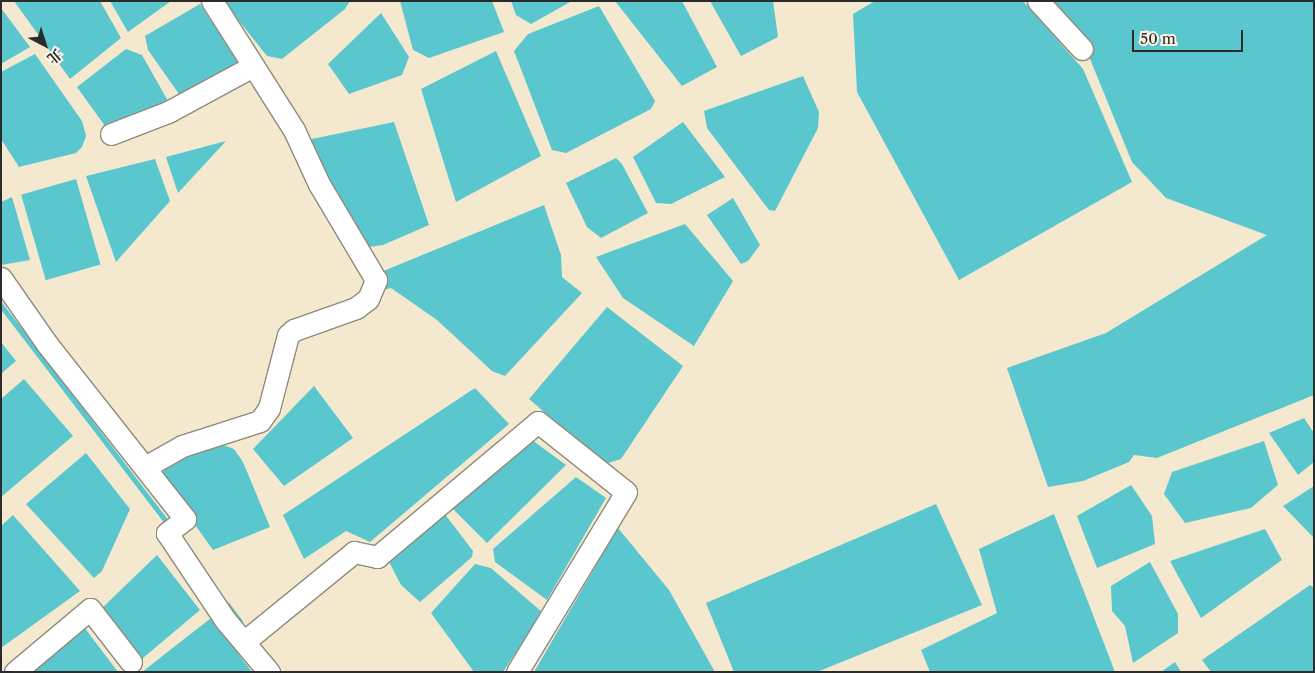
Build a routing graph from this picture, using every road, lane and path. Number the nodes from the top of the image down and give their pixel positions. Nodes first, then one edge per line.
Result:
1 (212, 1) edge
2 (1038, 1) edge
3 (1082, 49) dead end
4 (253, 66) junction
5 (111, 134) dead end
6 (1, 278) edge
7 (144, 467) junction
8 (246, 641) junction
9 (131, 662) dead end
10 (15, 672) edge
11 (269, 672) edge
12 (517, 672) edge

1 - 4 lane
2 - 3 lane
4 - 5 lane
4 - 7 lane
6 - 7 lane
7 - 8 lane
8 - 11 lane
8 - 12 lane
9 - 10 lane

